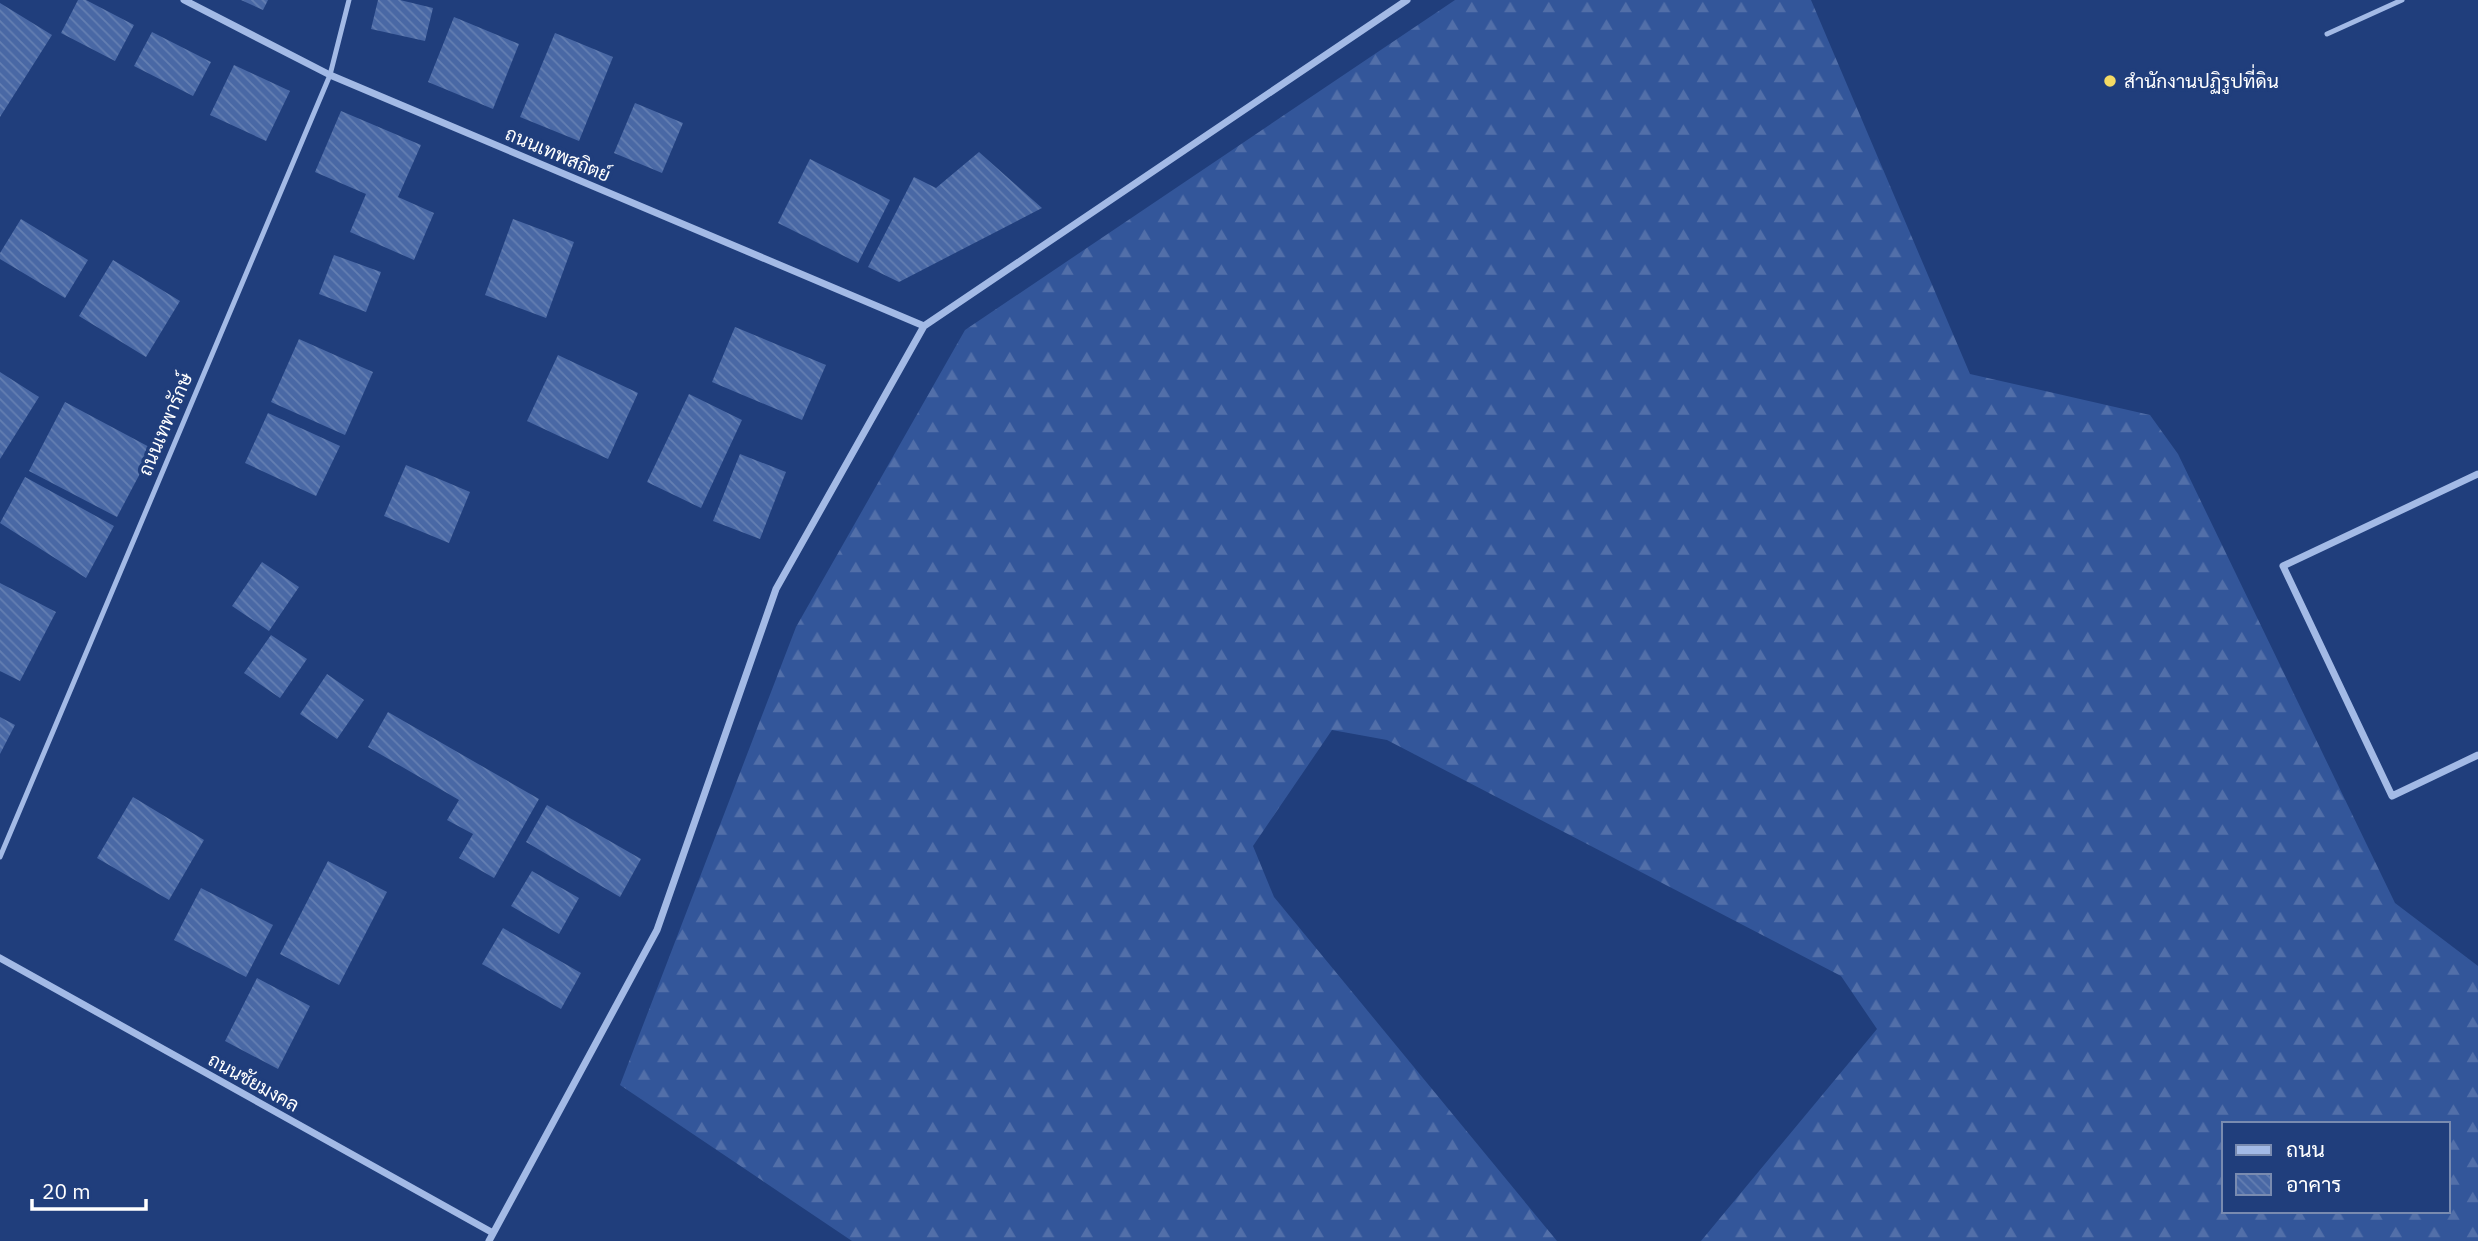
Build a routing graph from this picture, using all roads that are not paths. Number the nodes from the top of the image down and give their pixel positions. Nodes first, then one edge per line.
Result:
1 (184, 0) edge
2 (349, 0) edge
3 (1407, 0) edge
4 (2402, 0) edge
5 (2326, 34) dead end
6 (330, 75) junction
7 (924, 326) junction
8 (2478, 474) edge
9 (2478, 755) edge
10 (0, 857) edge
11 (0, 958) edge
12 (491, 1237) edge

1 - 6 street, ถนนเทพสถิตย์
2 - 6 lane, ถนนเทพารักษ์
3 - 7 street
4 - 5 lane
6 - 7 street, ถนนเทพสถิตย์
6 - 10 lane, ถนนเทพารักษ์
7 - 12 street
8 - 9 street
11 - 12 street, ถนนชัยมงคล

